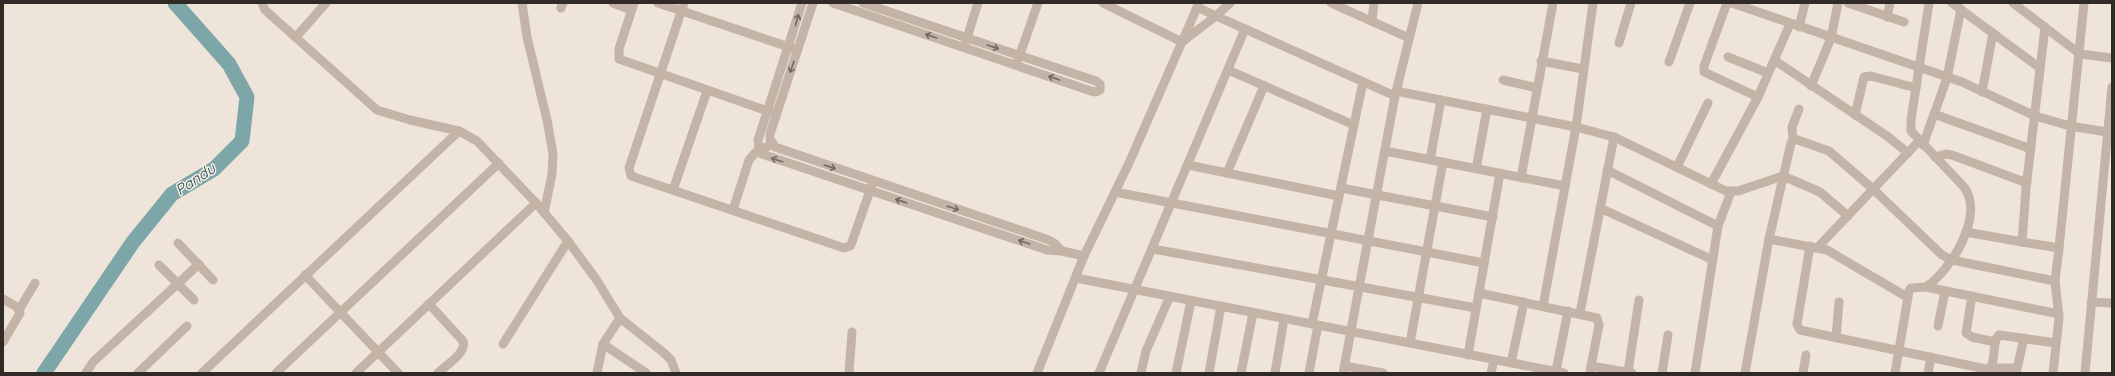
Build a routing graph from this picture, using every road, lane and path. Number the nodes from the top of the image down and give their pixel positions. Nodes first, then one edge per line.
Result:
1 (262, 3) edge
2 (326, 3) edge
3 (522, 3) edge
4 (613, 3) edge
5 (658, 3) edge
6 (802, 3) edge
7 (813, 3) edge
8 (833, 3) edge
9 (863, 3) edge
10 (978, 3) edge
11 (1038, 3) edge
12 (1103, 3) edge
13 (1230, 3) edge
14 (1331, 3) edge
15 (1374, 3) edge
16 (1418, 3) edge
17 (1553, 3) edge
18 (1592, 3) edge
19 (1631, 3) edge
20 (1690, 3) edge
21 (1727, 3) edge
22 (1732, 3) edge
23 (1805, 3) edge
24 (1838, 3) edge
25 (1848, 3) edge
26 (1890, 3) edge
27 (1929, 3) edge
28 (1952, 3) edge
29 (2014, 3) edge
30 (2084, 3) edge
31 (1198, 5) edge
32 (633, 6) edge
33 (683, 7) edge
34 (1961, 9) junction
35 (860, 12) junction
36 (1216, 16) junction
37 (1887, 16) junction
38 (1372, 21) junction
39 (1904, 22) dead end
40 (1795, 25) junction
41 (2045, 27) junction
42 (1245, 29) junction
43 (1993, 33) junction
44 (296, 37) junction
45 (966, 38) junction
46 (1409, 38) junction
47 (1831, 38) junction
48 (1182, 42) junction
49 (1619, 43) dead end
50 (963, 48) junction
51 (794, 49) junction
52 (2083, 54) junction
53 (1020, 56) junction
54 (1728, 57) dead end
55 (2112, 58) edge
56 (1774, 60) junction
57 (1542, 61) junction
58 (1669, 62) dead end
59 (1017, 66) junction
60 (1920, 68) junction
61 (2040, 68) junction
62 (1583, 69) junction
63 (1228, 70) junction
64 (1768, 73) junction
65 (660, 74) junction
66 (1947, 78) junction
67 (1503, 80) dead end
68 (1362, 82) junction
69 (1264, 86) junction
70 (1811, 86) junction
71 (2112, 87) edge
72 (1537, 88) junction
73 (1916, 88) junction
74 (707, 90) junction
75 (1982, 92) junction
76 (1396, 94) junction
77 (1758, 97) junction
78 (1442, 100) junction
79 (1708, 103) dead end
80 (1487, 109) junction
81 (1798, 109) dead end
82 (772, 113) junction
83 (1934, 114) junction
84 (1855, 115) junction
85 (2035, 116) junction
86 (1531, 118) junction
87 (1354, 125) junction
88 (1576, 127) junction
89 (2073, 127) junction
90 (460, 131) junction
91 (2107, 132) junction
92 (1614, 137) junction
93 (1793, 140) junction
94 (1921, 143) junction
95 (772, 144) junction
96 (2031, 149) junction
97 (759, 150) junction
98 (1385, 151) junction
99 (1908, 153) junction
100 (1935, 157) junction
101 (1430, 160) junction
102 (1443, 162) junction
103 (499, 163) junction
104 (1188, 165) junction
105 (1677, 167) junction
106 (1476, 169) junction
107 (1607, 170) junction
108 (1227, 173) junction
109 (1500, 173) junction
110 (1783, 176) junction
111 (1521, 178) junction
112 (2027, 183) junction
113 (1711, 184) junction
114 (872, 186) junction
115 (1565, 186) junction
116 (1873, 189) junction
117 (673, 190) junction
118 (1115, 192) junction
119 (1340, 192) junction
120 (1731, 192) junction
121 (1376, 195) junction
122 (536, 203) junction
123 (1172, 203) junction
124 (1435, 206) junction
125 (1600, 208) junction
126 (733, 210) junction
127 (544, 213) junction
128 (1848, 216) junction
129 (1493, 217) junction
130 (1718, 226) junction
131 (1966, 232) junction
132 (1331, 234) junction
133 (1769, 239) junction
134 (568, 241) junction
135 (1368, 241) junction
136 (2022, 242) junction
137 (178, 244) dead end
138 (1814, 246) junction
139 (2059, 248) junction
140 (1153, 249) junction
141 (1426, 252) junction
142 (1084, 256) junction
143 (1713, 260) junction
144 (1952, 260) junction
145 (1484, 263) junction
146 (199, 264) junction
147 (159, 265) dead end
148 (305, 275) junction
149 (1076, 278) junction
150 (213, 280) dead end
151 (1322, 280) junction
152 (2055, 281) junction
153 (36, 282) dead end
154 (178, 284) junction
155 (1360, 287) junction
156 (1926, 287) junction
157 (1136, 290) junction
158 (1945, 291) junction
159 (1479, 293) junction
160 (1170, 296) junction
161 (1972, 296) junction
162 (1418, 298) junction
163 (1907, 298) junction
164 (3, 299) edge
165 (194, 300) dead end
166 (1191, 300) junction
167 (1639, 300) dead end
168 (1524, 302) junction
169 (1839, 302) dead end
170 (2091, 302) junction
171 (2112, 303) edge
172 (430, 304) junction
173 (1221, 306) junction
174 (1543, 306) junction
175 (1476, 308) junction
176 (20, 310) junction
177 (1568, 311) junction
178 (340, 312) junction
179 (1253, 312) junction
180 (1580, 313) junction
181 (2059, 314) junction
182 (620, 318) junction
183 (1284, 319) junction
184 (1315, 325) junction
185 (187, 326) dead end
186 (1938, 326) dead end
187 (852, 332) dead end
188 (1351, 332) junction
189 (1668, 335) dead end
190 (1836, 338) junction
191 (2024, 338) junction
192 (3, 342) edge
193 (1996, 342) junction
194 (1410, 343) junction
195 (2056, 343) junction
196 (503, 344) dead end
197 (604, 344) junction
198 (1899, 350) junction
199 (378, 352) junction
200 (1468, 354) junction
201 (1806, 355) dead end
202 (1931, 357) junction
203 (1494, 360) junction
204 (1511, 363) junction
205 (1990, 368) junction
206 (1344, 370) edge
207 (1591, 370) edge
208 (2017, 371) edge
209 (1560, 372) edge
210 (86, 373) edge
211 (138, 373) edge
212 (202, 373) edge
213 (276, 373) edge
214 (356, 373) edge
215 (398, 373) edge
216 (438, 373) edge
217 (597, 373) edge
218 (646, 373) edge
219 (676, 373) edge
220 (849, 373) edge
221 (1037, 373) edge
222 (1099, 373) edge
223 (1141, 373) edge
224 (1176, 373) edge
225 (1209, 373) edge
226 (1241, 373) edge
227 (1275, 373) edge
228 (1309, 373) edge
229 (1383, 373) edge
230 (1491, 373) edge
231 (1630, 373) edge
232 (1662, 373) edge
233 (1695, 373) edge
234 (1745, 373) edge
235 (1803, 373) edge
236 (1895, 373) edge
237 (1928, 373) edge
238 (2053, 373) edge
239 (2085, 373) edge

1 - 44 street
2 - 44 street
3 - 127 street
4 - 32 street
5 - 33 street
51 -> 6 street
7 - 51 street
8 - 35 street
9 - 35 street
9 - 45 street
10 - 45 street
11 - 53 street
12 - 48 street
13 - 36 street
14 - 38 street
15 - 38 street
16 - 46 street
17 - 57 street
18 - 62 street
19 - 49 street
20 - 58 street
21 - 77 street
22 - 40 street
23 - 40 street
24 - 47 street
25 - 37 street
26 - 37 street
27 - 60 street
28 - 34 street
29 - 41 street
30 - 52 street
31 - 36 street
31 - 48 street
32 - 65 street
33 - 51 street
33 - 65 street
34 - 43 street
34 - 66 street
50 -> 35 street
36 - 42 street
36 - 48 street
37 - 39 street
38 - 46 street
40 - 47 street
40 - 56 street
41 - 52 street
41 - 61 street
42 - 63 street
42 - 68 street
43 - 61 street
43 - 75 street
44 - 90 street
45 - 50 street
45 -> 53 street
46 - 76 street
47 - 60 street
47 - 70 street
48 - 118 street
50 - 59 street
51 - 82 street
52 - 55 street
52 - 89 street
53 - 59 street
53 -> 59 street
54 - 64 street
56 - 64 street
56 - 70 street
57 - 62 street
57 - 72 street
60 - 66 street
60 - 73 street
61 - 85 street
62 - 88 street
63 - 69 street
63 - 104 street
64 - 77 street
65 - 74 street
65 - 117 street
66 - 75 street
66 - 83 street
67 - 72 street
68 - 76 street
68 - 87 street
69 - 87 street
69 - 108 street
70 - 84 street
71 - 91 street
72 - 86 street
73 - 84 street
73 - 94 street
74 - 82 street
74 - 117 street
75 - 85 street
76 - 78 street
76 - 98 street
77 - 113 street
78 - 80 street
78 - 101 street
79 - 105 street
80 - 86 street
80 - 106 street
81 - 93 street
82 - 95 street
82 - 97 street
83 - 94 street
83 - 96 street
84 - 99 street
85 - 89 street
85 - 96 street
86 - 88 street
86 - 111 street
87 - 119 street
88 - 92 street
88 - 115 street
89 - 91 street
89 - 139 street
90 - 103 street
90 - 148 street
91 - 170 street
92 - 105 street
92 - 107 street
93 - 110 street
93 - 116 street
94 - 99 street
94 - 100 street
95 - 97 street
95 -> 114 street
96 - 112 street
114 -> 97 street
97 - 126 street
98 - 101 street
98 - 121 street
99 - 116 street
100 - 112 street
100 - 131 street
101 - 102 street
102 - 106 street
102 - 124 street
103 - 122 street
103 - 178 street
104 - 108 street
104 - 123 street
105 - 113 street
106 - 109 street
107 - 125 street
107 - 130 street
108 - 119 street
109 - 111 street
109 - 129 street
110 - 120 street
110 - 128 street
110 - 133 street
111 - 115 street
112 - 136 street
113 - 120 street
114 - 126 street
114 - 142 street
115 - 174 street
116 - 128 street
116 - 144 street
117 - 126 street
118 - 123 street
118 - 142 street
119 - 121 street
119 - 132 street
120 - 130 street
121 - 124 street
121 - 135 street
122 - 127 street
122 - 172 street
123 - 132 street
123 - 140 street
124 - 129 street
124 - 141 street
125 - 143 street
125 - 180 street
127 - 134 street
128 - 138 street
129 - 145 street
130 - 143 street
131 - 136 street
131 - 144 street
132 - 135 street
132 - 151 street
133 - 138 street
133 - 234 street
134 - 182 street
134 - 196 street
135 - 141 street
135 - 155 street
136 - 139 street
137 - 146 street
138 - 163 street
138 - 190 street
139 - 152 street
140 - 151 street
140 - 157 street
141 - 145 street
141 - 162 street
142 - 149 street
143 - 233 street
144 - 152 street
144 - 156 street
145 - 159 street
146 - 150 street
146 - 154 street
147 - 154 street
148 - 178 street
148 - 212 street
149 - 157 street
149 - 221 street
151 - 155 street
151 - 184 street
152 - 181 street
153 - 176 street
154 - 165 street
154 - 210 street
155 - 162 street
155 - 188 street
156 - 158 street
156 - 163 street
157 - 160 street
157 - 222 street
158 - 161 street
158 - 186 street
159 - 168 street
159 - 175 street
160 - 166 street
160 - 223 street
161 - 181 street
161 - 193 street
162 - 175 street
162 - 194 street
163 - 198 street
164 - 176 street
166 - 173 street
166 - 224 street
167 - 231 street
168 - 174 street
168 - 204 street
169 - 190 street
170 - 171 street
170 - 239 street
172 - 199 street
172 - 216 street
173 - 179 street
173 - 225 street
174 - 177 street
175 - 200 street
176 - 192 street
177 - 180 street
177 - 209 street
178 - 199 street
178 - 213 street
179 - 183 street
179 - 226 street
180 - 207 street
181 - 195 street
182 - 197 street
182 - 219 street
183 - 184 street
183 - 227 street
184 - 188 street
184 - 228 street
185 - 211 street
187 - 220 street
188 - 194 street
188 - 206 street
189 - 232 street
190 - 198 street
191 - 193 street
191 - 195 street
191 - 208 street
193 - 205 street
194 - 200 street
195 - 238 street
197 - 217 street
197 - 218 street
198 - 202 street
198 - 236 street
199 - 214 street
199 - 215 street
200 - 203 street
201 - 235 street
202 - 205 street
202 - 237 street
203 - 204 street
203 - 230 street
204 - 209 street
205 - 208 street
206 - 229 street
207 - 231 street

